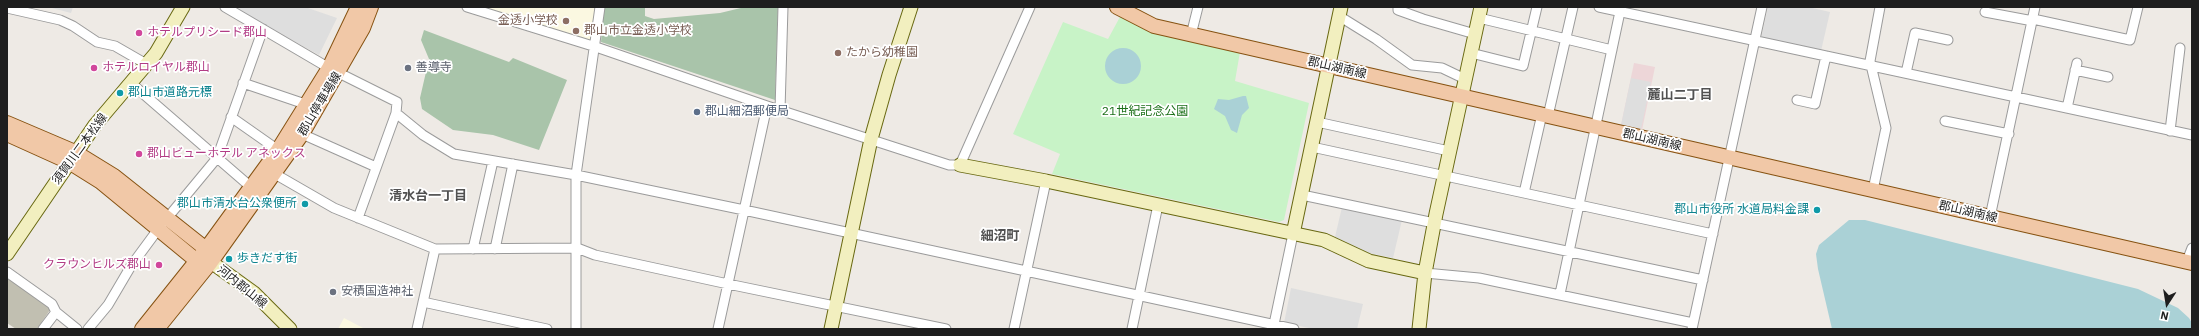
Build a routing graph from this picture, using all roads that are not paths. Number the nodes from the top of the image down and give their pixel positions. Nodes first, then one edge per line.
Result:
1 (183, 7) edge
2 (225, 7) edge
3 (358, 7) edge
4 (371, 7) edge
5 (467, 7) edge
6 (600, 7) edge
7 (783, 7) edge
8 (909, 7) edge
9 (1030, 7) edge
10 (1198, 7) edge
11 (1398, 7) edge
12 (1537, 7) edge
13 (1573, 7) edge
14 (1599, 7) edge
15 (1762, 7) edge
16 (1880, 7) edge
17 (2035, 7) edge
18 (2138, 7) edge
19 (7, 8) edge
20 (1122, 8) edge
21 (1620, 9) edge
22 (1340, 11) edge
23 (1480, 12) edge
24 (1985, 12) dead end
25 (2033, 20) junction
26 (263, 29) junction
27 (1531, 30) junction
28 (1475, 34) junction
29 (1191, 35) junction
30 (1566, 38) junction
31 (1755, 40) junction
32 (1948, 40) dead end
33 (596, 47) junction
34 (2180, 48) dead end
35 (1612, 50) junction
36 (1471, 53) junction
37 (1826, 56) junction
38 (148, 65) junction
39 (1329, 66) junction
40 (1871, 66) junction
41 (334, 70) junction
42 (1906, 73) junction
43 (2108, 77) dead end
44 (1465, 80) junction
45 (242, 83) junction
46 (132, 84) junction
47 (1461, 96) junction
48 (2017, 96) junction
49 (1797, 100) dead end
50 (305, 104) junction
51 (767, 106) junction
52 (2067, 108) junction
53 (780, 110) junction
54 (396, 113) junction
55 (1545, 115) junction
56 (231, 117) junction
57 (1945, 121) dead end
58 (1317, 122) junction
59 (7, 123) edge
60 (1596, 127) junction
61 (2170, 131) junction
62 (7, 134) edge
63 (302, 134) junction
64 (2009, 134) junction
65 (2192, 135) edge
66 (871, 140) junction
67 (1312, 147) junction
68 (278, 150) junction
69 (1450, 151) junction
70 (72, 157) junction
71 (1729, 157) junction
72 (217, 158) junction
73 (493, 161) junction
74 (513, 164) junction
75 (960, 165) junction
76 (376, 167) junction
77 (275, 174) junction
78 (576, 175) junction
79 (1444, 176) junction
80 (1046, 181) junction
81 (252, 188) junction
82 (1872, 190) junction
83 (1524, 193) junction
84 (1302, 195) junction
85 (1158, 205) junction
86 (1579, 205) junction
87 (744, 210) junction
88 (1990, 217) junction
89 (358, 218) junction
90 (1434, 222) junction
91 (163, 223) junction
92 (851, 233) junction
93 (1293, 234) junction
94 (1713, 234) junction
95 (577, 248) junction
96 (435, 249) junction
97 (473, 249) junction
98 (495, 249) junction
99 (1569, 251) junction
100 (7, 254) edge
101 (205, 257) junction
102 (2190, 257) edge
103 (7, 272) edge
104 (1026, 272) junction
105 (1425, 273) junction
106 (1703, 280) junction
107 (728, 284) junction
108 (1560, 294) junction
109 (1139, 296) junction
110 (423, 302) junction
111 (836, 306) junction
112 (56, 312) junction
113 (1693, 326) edge
114 (1274, 327) edge
115 (43, 329) edge
116 (77, 329) edge
117 (88, 329) edge
118 (142, 329) edge
119 (157, 329) edge
120 (290, 329) edge
121 (417, 329) edge
122 (547, 329) edge
123 (576, 329) edge
124 (718, 329) edge
125 (831, 329) edge
126 (946, 329) edge
127 (1014, 329) edge
128 (1132, 329) edge
129 (1294, 329) edge
130 (1419, 329) edge

1 - 38 street, 須賀川二本松線
2 - 26 street
3 - 41 main road, 郡山停車場線
4 - 41 main road, 郡山停車場線
5 - 33 street
6 - 33 street
7 - 53 street
8 - 66 street
9 - 75 street
10 - 29 street
11 - 28 street
12 - 27 street
13 - 30 street
14 - 21 street
15 - 31 street
16 - 40 street
17 - 25 street
18 - 25 street
19 - 38 street
20 - 29 main road, 郡山湖南線
21 - 31 street
21 - 35 street
22 - 39 street
22 - 44 street
23 - 27 street
23 - 28 street
24 - 25 street
25 - 48 street
26 - 41 street
26 - 45 street
27 - 30 street
27 - 36 street
28 - 36 street
29 - 39 main road, 郡山湖南線
30 - 35 street
30 - 55 street
31 - 37 street
31 - 71 street
32 - 42 street
33 - 51 street
33 - 78 street
34 - 61 street
35 - 60 street
36 - 44 street
37 - 40 street
37 - 49 street
38 - 46 street, 須賀川二本松線
39 - 47 main road, 郡山湖南線
39 - 58 street
40 - 42 street
40 - 82 street
41 - 50 main road, 郡山停車場線
41 - 54 street
41 - 63 main road, 郡山停車場線
42 - 48 street
43 - 52 street
44 - 47 street
45 - 50 street
45 - 56 street
46 - 70 street, 須賀川二本松線
46 - 72 street
47 - 55 main road, 郡山湖南線
47 - 69 street
48 - 52 street
48 - 64 street
50 - 68 main road, 郡山停車場線
51 - 53 street
51 - 87 street
52 - 61 street
53 - 66 street
54 - 73 street
54 - 76 street
55 - 60 main road, 郡山湖南線
55 - 83 street
56 - 68 street
56 - 72 street
57 - 64 street
58 - 67 street
58 - 69 street
59 - 70 main road
60 - 71 main road, 郡山湖南線
60 - 86 street
61 - 65 street
62 - 70 main road
63 - 76 street
63 - 77 main road, 郡山停車場線
64 - 88 street
66 - 75 street
66 - 92 street
67 - 79 street
67 - 84 street
68 - 81 main road, 郡山停車場線
69 - 79 street
70 - 91 main road
70 - 100 street, 須賀川二本松線
71 - 82 main road, 郡山湖南線
71 - 94 street
72 - 81 street
72 - 91 street
73 - 74 street
73 - 97 street
74 - 78 street
74 - 98 street
75 - 80 street
76 - 89 street
77 - 89 street
77 - 101 main road, 郡山停車場線
78 - 87 street
78 - 95 street
79 - 83 street
79 - 90 street
80 - 85 street
80 - 104 street
81 - 101 main road, 郡山停車場線
82 - 88 main road, 郡山湖南線
83 - 86 street
84 - 90 street
84 - 93 street
85 - 93 street
85 - 109 street
86 - 94 street
86 - 99 street
87 - 92 street
87 - 107 street
88 - 102 main road, 郡山湖南線
89 - 96 street
90 - 99 street
90 - 105 street
91 - 101 main road
91 - 117 street
92 - 104 street
92 - 111 street
93 - 105 street
93 - 114 street
94 - 106 street
95 - 98 street
95 - 107 street
95 - 123 street
96 - 97 street
96 - 110 street
97 - 98 street
99 - 106 street
99 - 108 street
101 - 118 main road
101 - 119 main road
101 - 120 street, 河内郡山線
103 - 112 street
104 - 109 street
104 - 127 street
105 - 108 street
105 - 130 street
106 - 113 street
107 - 111 street
107 - 124 street
108 - 113 street
109 - 114 street
109 - 128 street
110 - 121 street
110 - 122 street
111 - 125 street
111 - 126 street
112 - 115 street
112 - 116 street
114 - 129 street

